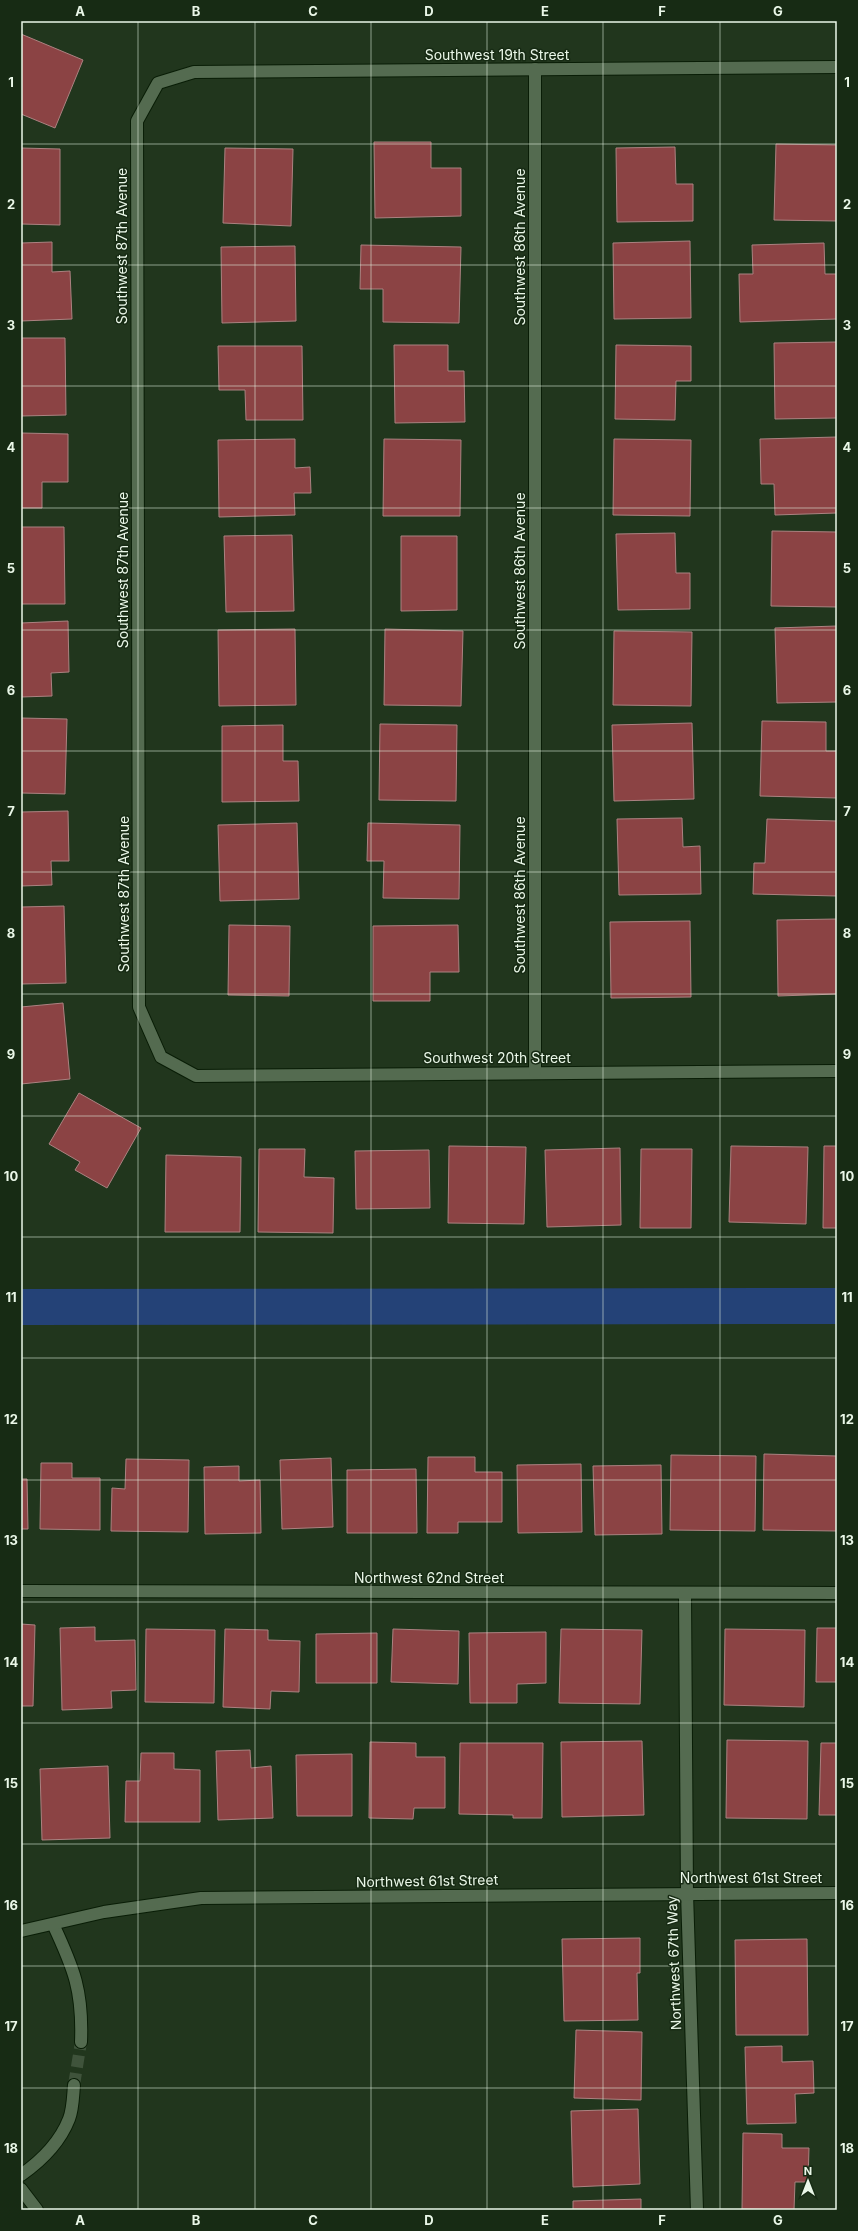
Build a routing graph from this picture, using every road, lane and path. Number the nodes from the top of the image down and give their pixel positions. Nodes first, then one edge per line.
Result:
1 (837, 67) edge
2 (536, 70) junction
3 (158, 83) joint
4 (161, 1057) joint
5 (837, 1071) edge
6 (536, 1072) junction
7 (21, 1591) edge
8 (837, 1593) edge
9 (685, 1594) junction
10 (687, 1893) junction
11 (837, 1893) edge
12 (53, 1924) junction
13 (21, 1931) edge
14 (81, 2042) tunnel mouth
15 (74, 2085) tunnel mouth
16 (21, 2175) edge
17 (21, 2189) edge
18 (37, 2210) edge
19 (697, 2210) edge

1 - 2 street, Southwest 19th Street
2 - 3 street, Southwest 19th Street
2 - 6 street, Southwest 86th Avenue
3 - 4 street, Southwest 87th Avenue
4 - 6 street, Southwest 20th Street
5 - 6 street, Southwest 20th Street
7 - 9 street, Northwest 62nd Street
8 - 9 street, Northwest 62nd Street
9 - 10 street, Northwest 67th Way
10 - 11 street, Northwest 61st Street
10 - 12 street, Northwest 61st Street
10 - 19 street, Northwest 67th Way
12 - 13 street, Northwest 61st Street
12 - 14 street
15 - 16 street
17 - 18 street

